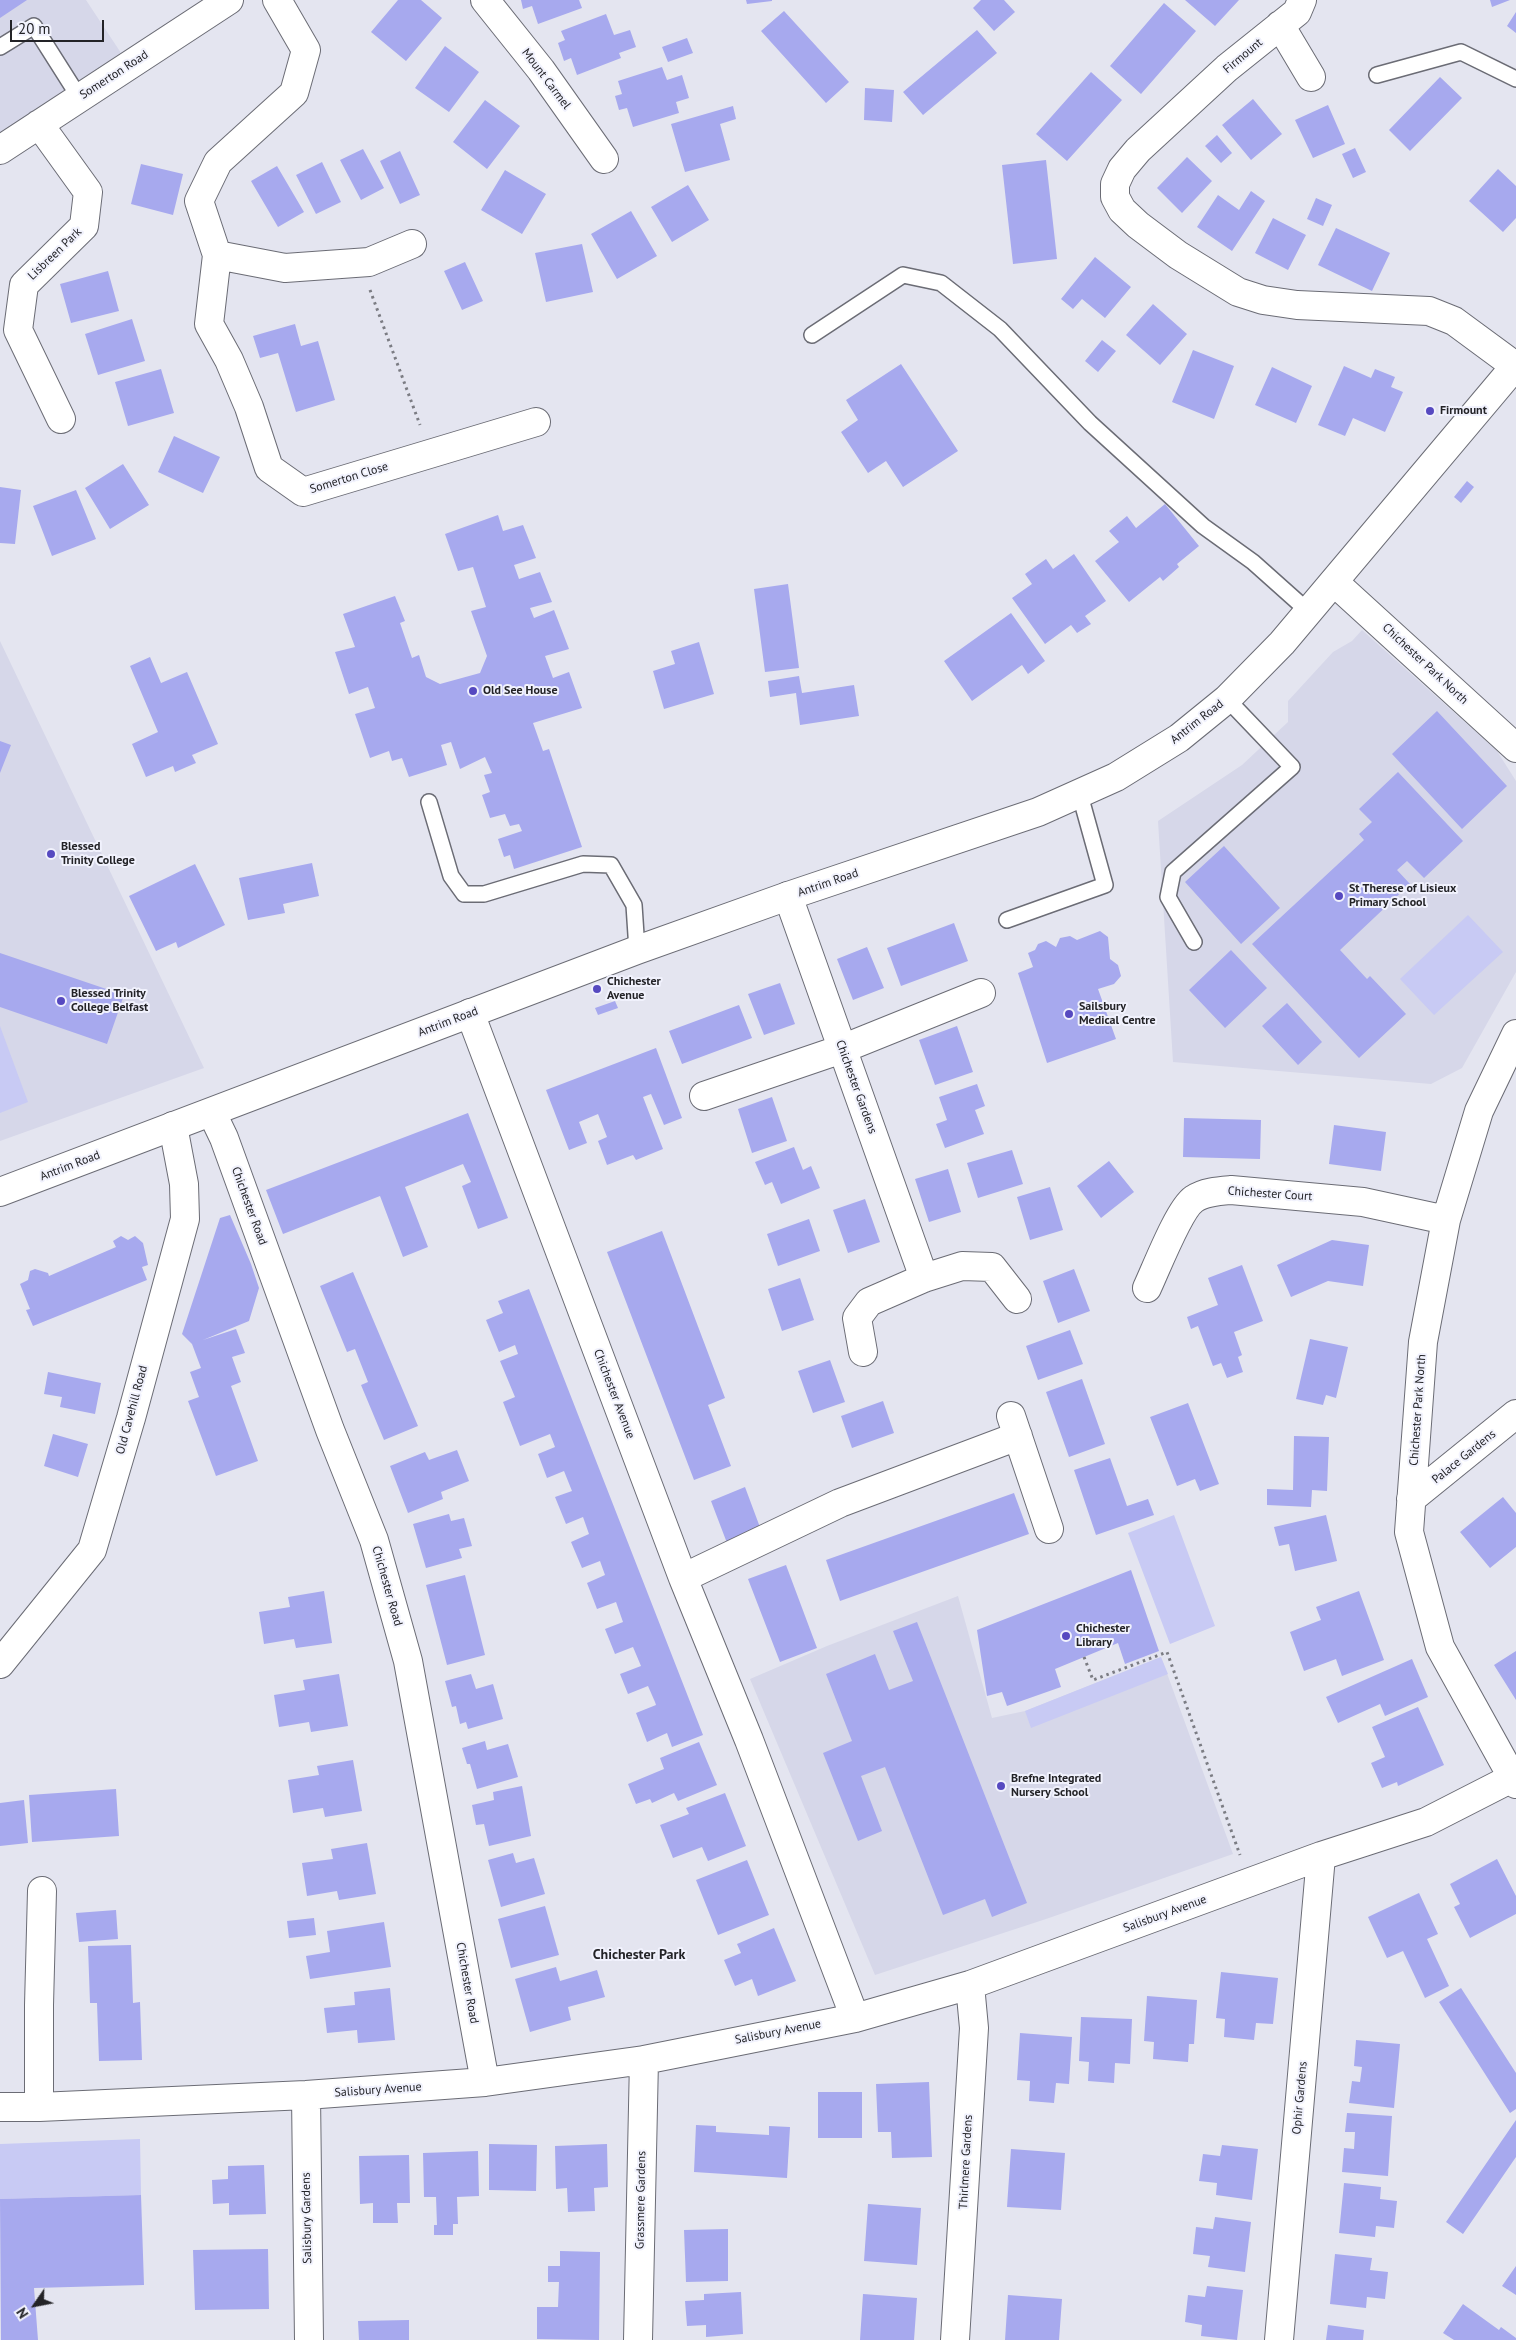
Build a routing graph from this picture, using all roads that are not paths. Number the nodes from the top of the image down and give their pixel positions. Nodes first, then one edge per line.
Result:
1 (229, 0) edge
2 (277, 0) edge
3 (485, 0) edge
4 (1302, 0) edge
5 (1280, 25) junction
6 (0, 47) edge
7 (1377, 75) dead end
8 (1311, 77) dead end
9 (1516, 79) edge
10 (79, 97) junction
11 (39, 124) junction
12 (0, 150) edge
13 (604, 159) dead end
14 (412, 244) dead end
15 (217, 255) junction
16 (812, 335) dead end
17 (1516, 366) edge
18 (61, 419) dead end
19 (536, 422) dead end
20 (1334, 582) junction
21 (1309, 612) junction
22 (1227, 699) junction
23 (1516, 748) edge
24 (1080, 794) junction
25 (429, 802) dead end
26 (788, 896) junction
27 (1007, 920) dead end
28 (1194, 942) dead end
29 (637, 950) junction
30 (981, 994) dead end
31 (470, 1013) junction
32 (1516, 1034) edge
33 (842, 1049) junction
34 (704, 1096) dead end
35 (212, 1113) junction
36 (173, 1126) junction
37 (0, 1192) edge
38 (1446, 1220) junction
39 (924, 1278) junction
40 (1147, 1288) dead end
41 (1017, 1299) dead end
42 (863, 1352) dead end
43 (1516, 1414) edge
44 (1411, 1499) junction
45 (1049, 1528) dead end
46 (683, 1578) junction
47 (0, 1664) edge
48 (1515, 1779) edge
49 (1321, 1856) junction
50 (42, 1891) dead end
51 (970, 1985) junction
52 (855, 2018) junction
53 (644, 2060) junction
54 (485, 2082) junction
55 (306, 2095) junction
56 (0, 2107) edge
57 (39, 2107) junction
58 (309, 2340) edge
59 (638, 2340) edge
60 (955, 2340) edge
61 (1279, 2340) edge

1 - 10 street, Somerton Road
2 - 15 street, Somerton Close
3 - 13 street, Mount Carmel
4 - 5 street, Firmount
5 - 8 street
5 - 17 street, Firmount
6 - 10 lane
7 - 9 lane
10 - 11 street, Somerton Road
11 - 12 street, Somerton Road
11 - 18 street, Lisbreen Park
14 - 15 street
15 - 19 street, Somerton Close
16 - 21 lane
17 - 20 street, Antrim Road
20 - 21 street, Antrim Road
20 - 23 street, Chichester Park North
21 - 22 street, Antrim Road
22 - 24 street, Antrim Road
22 - 28 lane
24 - 26 street, Antrim Road
24 - 27 lane
25 - 29 lane
26 - 29 street, Antrim Road
26 - 33 street, Chichester Gardens
29 - 31 street, Antrim Road
30 - 33 street
31 - 35 street, Antrim Road
31 - 46 street, Chichester Avenue
32 - 38 street, Chichester Park North
33 - 34 street
33 - 39 street, Chichester Gardens
35 - 36 street, Antrim Road
35 - 54 street, Chichester Road
36 - 37 street, Antrim Road
36 - 47 street, Old Cavehill Road
38 - 40 street, Chichester Court
38 - 44 street, Chichester Park North
39 - 41 street
39 - 42 street
43 - 44 street, Palace Gardens
44 - 48 street, Chichester Park North
45 - 46 street
46 - 52 street, Chichester Avenue
48 - 49 street, Salisbury Avenue
49 - 51 street, Salisbury Avenue
49 - 61 street, Ophir Gardens
50 - 57 street
51 - 52 street, Salisbury Avenue
51 - 60 street, Thirlmere Gardens
52 - 53 street, Salisbury Avenue
53 - 54 street, Salisbury Avenue
53 - 59 street, Grassmere Gardens
54 - 55 street, Salisbury Avenue
55 - 57 street, Salisbury Avenue
55 - 58 street, Salisbury Gardens
56 - 57 street, Salisbury Avenue

